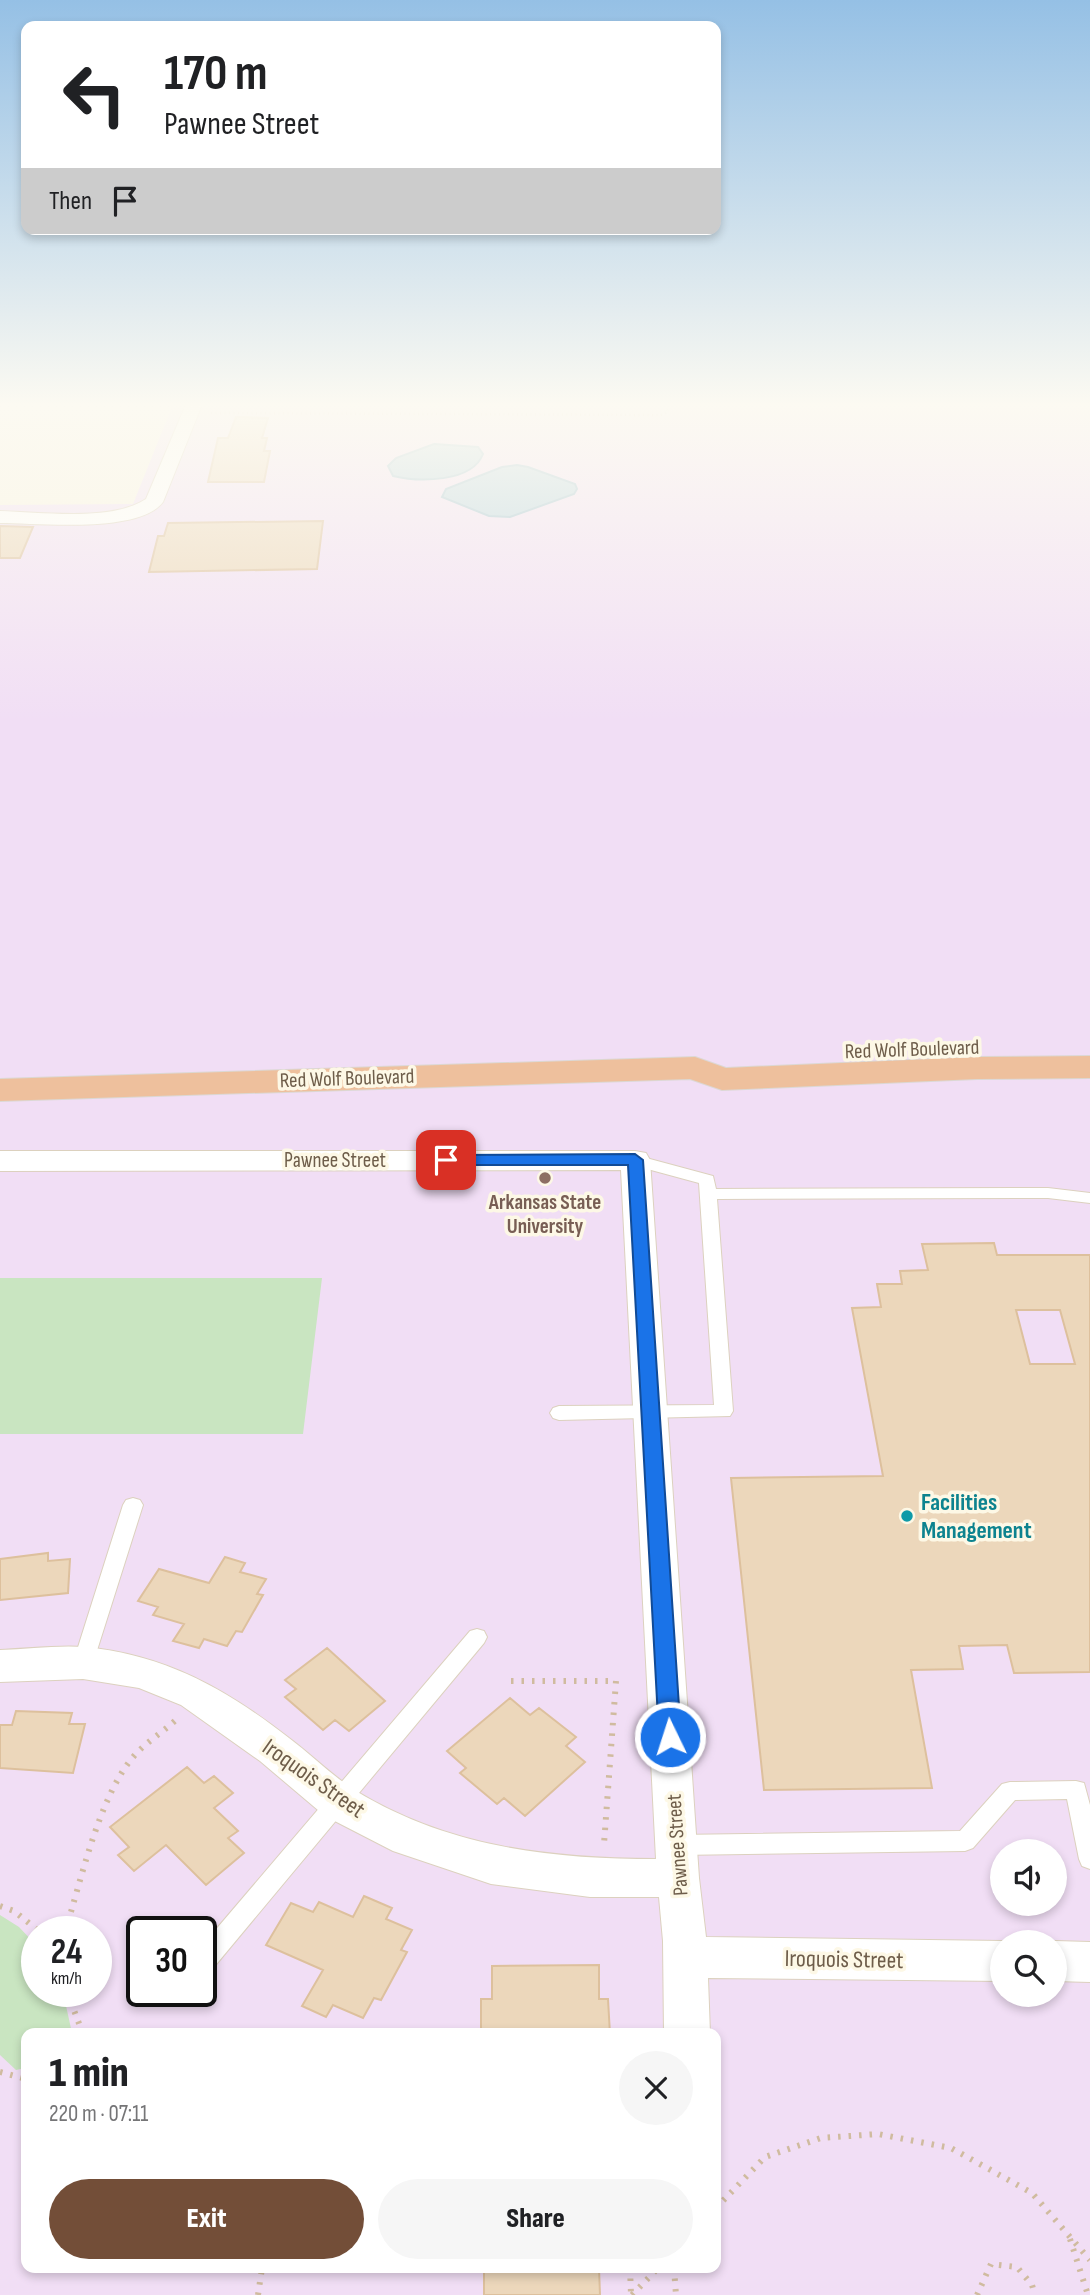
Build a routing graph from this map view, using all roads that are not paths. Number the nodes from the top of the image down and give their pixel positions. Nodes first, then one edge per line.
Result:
1 (146, 509) edge
2 (0, 517) edge
3 (1090, 1045) edge
4 (1090, 1067) edge
5 (695, 1068) junction
6 (0, 1090) edge
7 (635, 1160) junction
8 (0, 1161) edge
9 (708, 1194) junction
10 (1090, 1198) edge
11 (649, 1412) junction
12 (559, 1413) dead end
13 (133, 1505) dead end
14 (477, 1637) dead end
15 (83, 1664) junction
16 (0, 1666) edge
17 (340, 1803) junction
18 (1090, 1859) edge
19 (678, 1861) junction
20 (217, 1946) edge
21 (686, 1958) junction
22 (990, 1961) edge
23 (1067, 1961) edge
24 (1090, 1962) edge
25 (687, 2028) edge

1 - 2 street
3 - 5 highway, Red Wolf Boulevard
4 - 5 highway, Red Wolf Boulevard
5 - 6 highway, Red Wolf Boulevard
7 - 8 street, Pawnee Street
7 - 9 lane
7 - 11 street, Pawnee Street
9 - 10 lane
9 - 11 lane
11 - 12 lane
11 - 19 street, Pawnee Street
13 - 15 lane
14 - 17 lane
15 - 16 street, Iroquois Street
15 - 17 street, Iroquois Street
17 - 19 street, Iroquois Street
17 - 20 lane
18 - 19 lane
19 - 21 street, Pawnee Street
21 - 22 street, Iroquois Street
21 - 25 street, Pawnee Street
23 - 24 street

